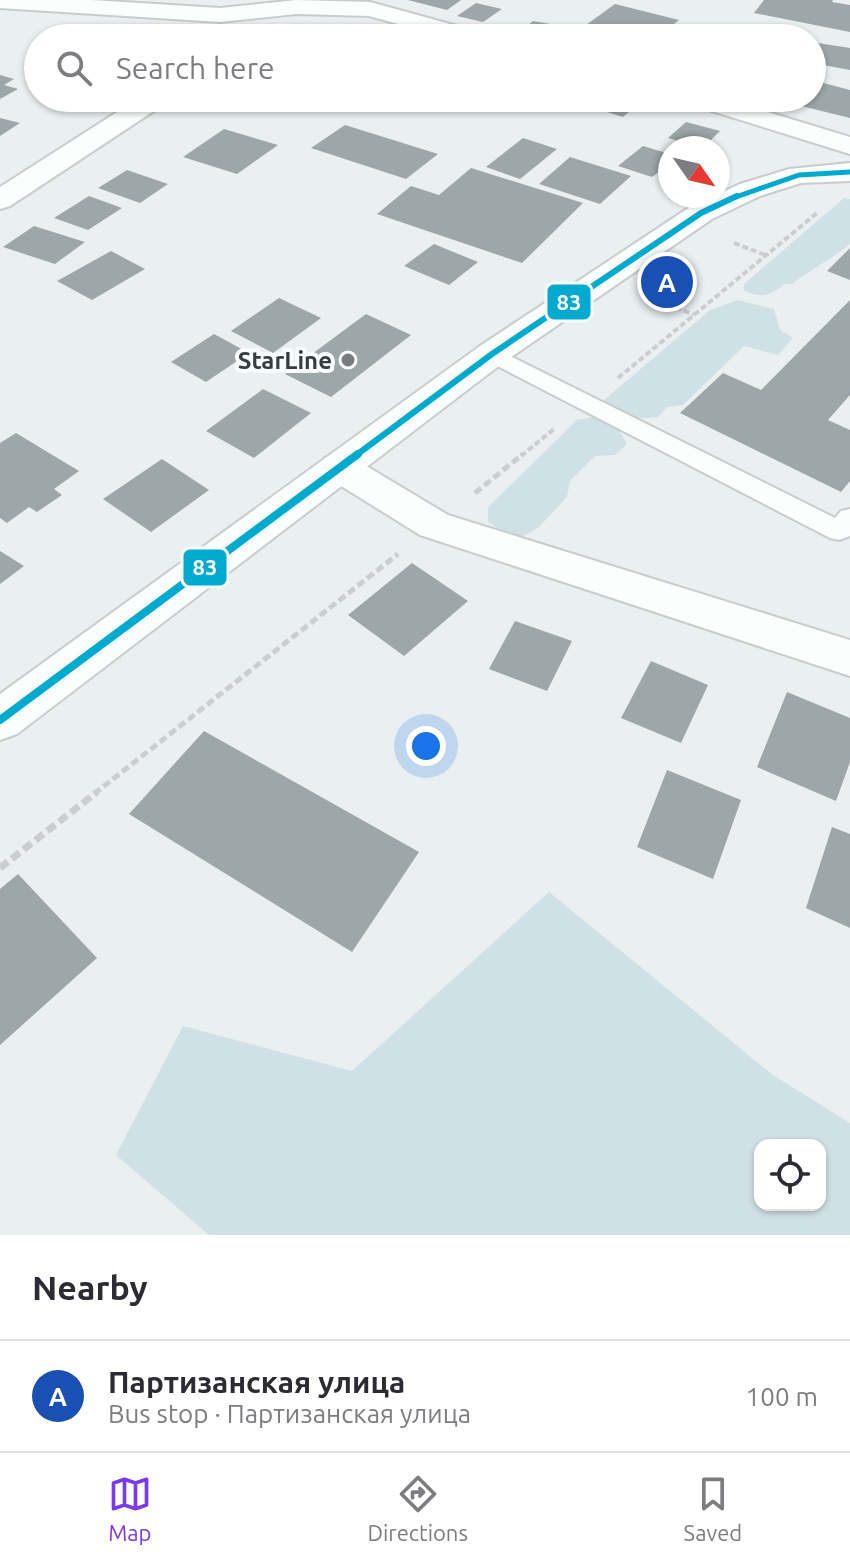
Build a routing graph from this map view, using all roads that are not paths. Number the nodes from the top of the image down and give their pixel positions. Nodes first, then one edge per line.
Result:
1 (5, 3) edge
2 (301, 4) edge
3 (270, 24) edge
4 (424, 24) edge
5 (135, 112) edge
6 (740, 112) edge
7 (850, 146) edge
8 (850, 172) edge
9 (0, 200) edge
10 (492, 354) junction
11 (339, 467) junction
12 (850, 518) edge
13 (850, 658) edge
14 (0, 720) edge

1 - 2 street
2 - 3 street
2 - 4 street
5 - 9 street
6 - 7 street
8 - 10 street
10 - 11 street
10 - 12 lane
11 - 13 street
11 - 14 street

